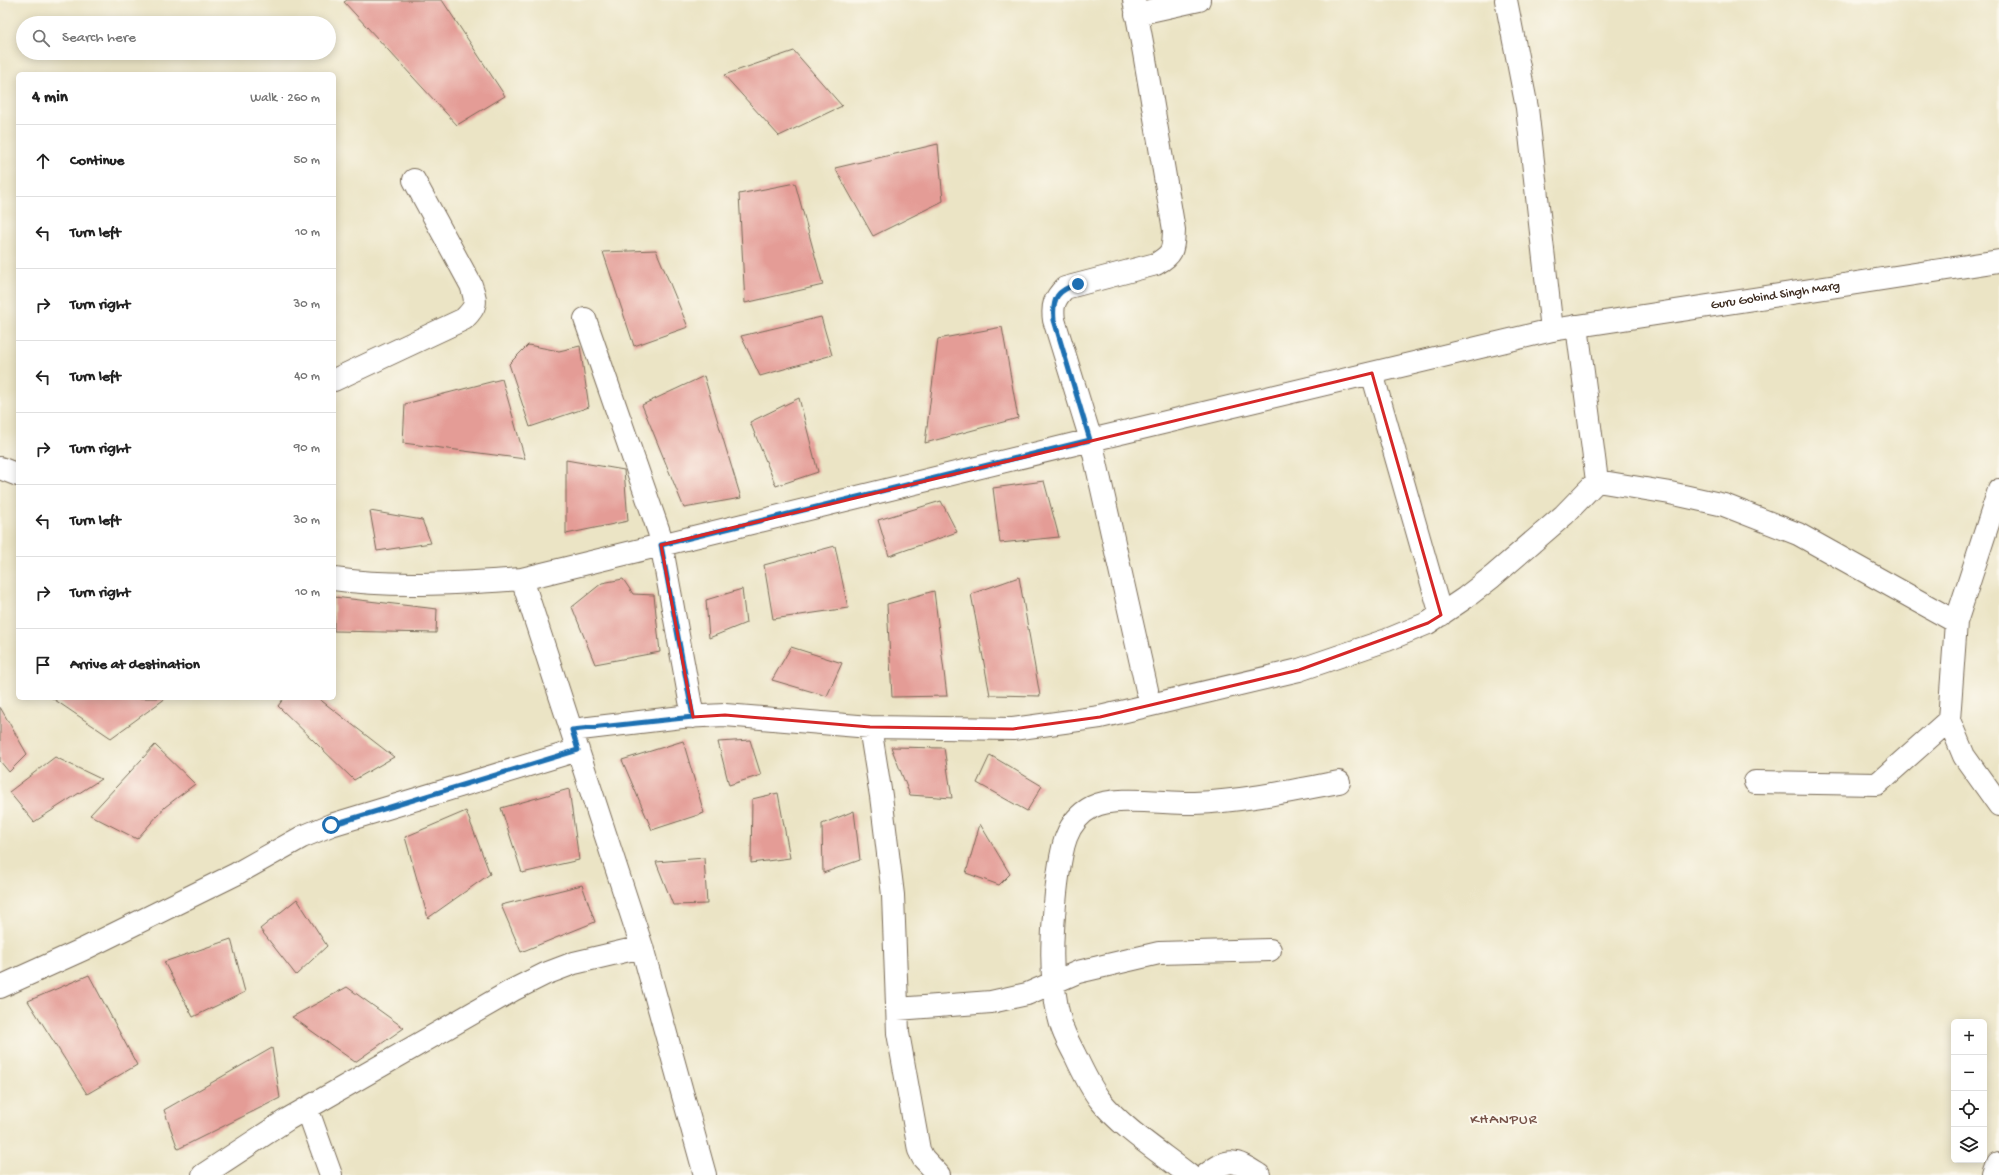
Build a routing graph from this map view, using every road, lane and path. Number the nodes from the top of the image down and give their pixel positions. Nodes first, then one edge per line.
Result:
1 (1199, 0) edge
2 (1506, 0) edge
3 (1135, 7) edge
4 (414, 180) dead end
5 (1999, 261) edge
6 (585, 319) dead end
7 (1577, 326) junction
8 (1552, 330) junction
9 (1372, 373) junction
10 (336, 379) edge
11 (1090, 440) junction
12 (0, 468) edge
13 (16, 475) edge
14 (1597, 481) junction
15 (1999, 490) edge
16 (661, 545) junction
17 (336, 579) edge
18 (522, 579) junction
19 (1441, 615) junction
20 (1956, 622) junction
21 (1147, 690) dead end
22 (693, 717) junction
23 (1949, 720) junction
24 (870, 727) junction
25 (575, 740) junction
26 (1339, 782) dead end
27 (1755, 782) dead end
28 (1999, 805) edge
29 (642, 947) junction
30 (1270, 950) dead end
31 (1054, 984) junction
32 (0, 987) edge
33 (897, 1009) junction
34 (307, 1108) junction
35 (1999, 1164) edge
36 (203, 1175) edge
37 (331, 1175) edge
38 (705, 1175) edge
39 (939, 1175) edge
40 (1189, 1175) edge
41 (1206, 1175) edge
42 (1259, 1175) edge
43 (1995, 1175) edge

1 - 3 street
2 - 8 street
3 - 11 street
4 - 10 street
5 - 7 street, Guru Gobind Singh Marg
6 - 16 street
7 - 8 street, Guru Gobind Singh Marg
7 - 14 street
8 - 9 street, Guru Gobind Singh Marg
9 - 11 street, Guru Gobind Singh Marg
9 - 19 street
11 - 16 street, Guru Gobind Singh Marg
11 - 21 street
12 - 13 street
14 - 19 street
14 - 20 street
15 - 20 street
16 - 18 street, Guru Gobind Singh Marg
16 - 22 street
17 - 18 street, Guru Gobind Singh Marg
18 - 25 street
19 - 24 street
20 - 23 street
22 - 24 street
22 - 25 street
23 - 27 street
23 - 28 street
24 - 33 street
25 - 29 street
25 - 32 street
26 - 31 street
29 - 34 street
29 - 38 street
30 - 31 street
31 - 33 street
31 - 40 street
33 - 39 street
34 - 36 street
34 - 37 street
35 - 43 street
41 - 42 street

